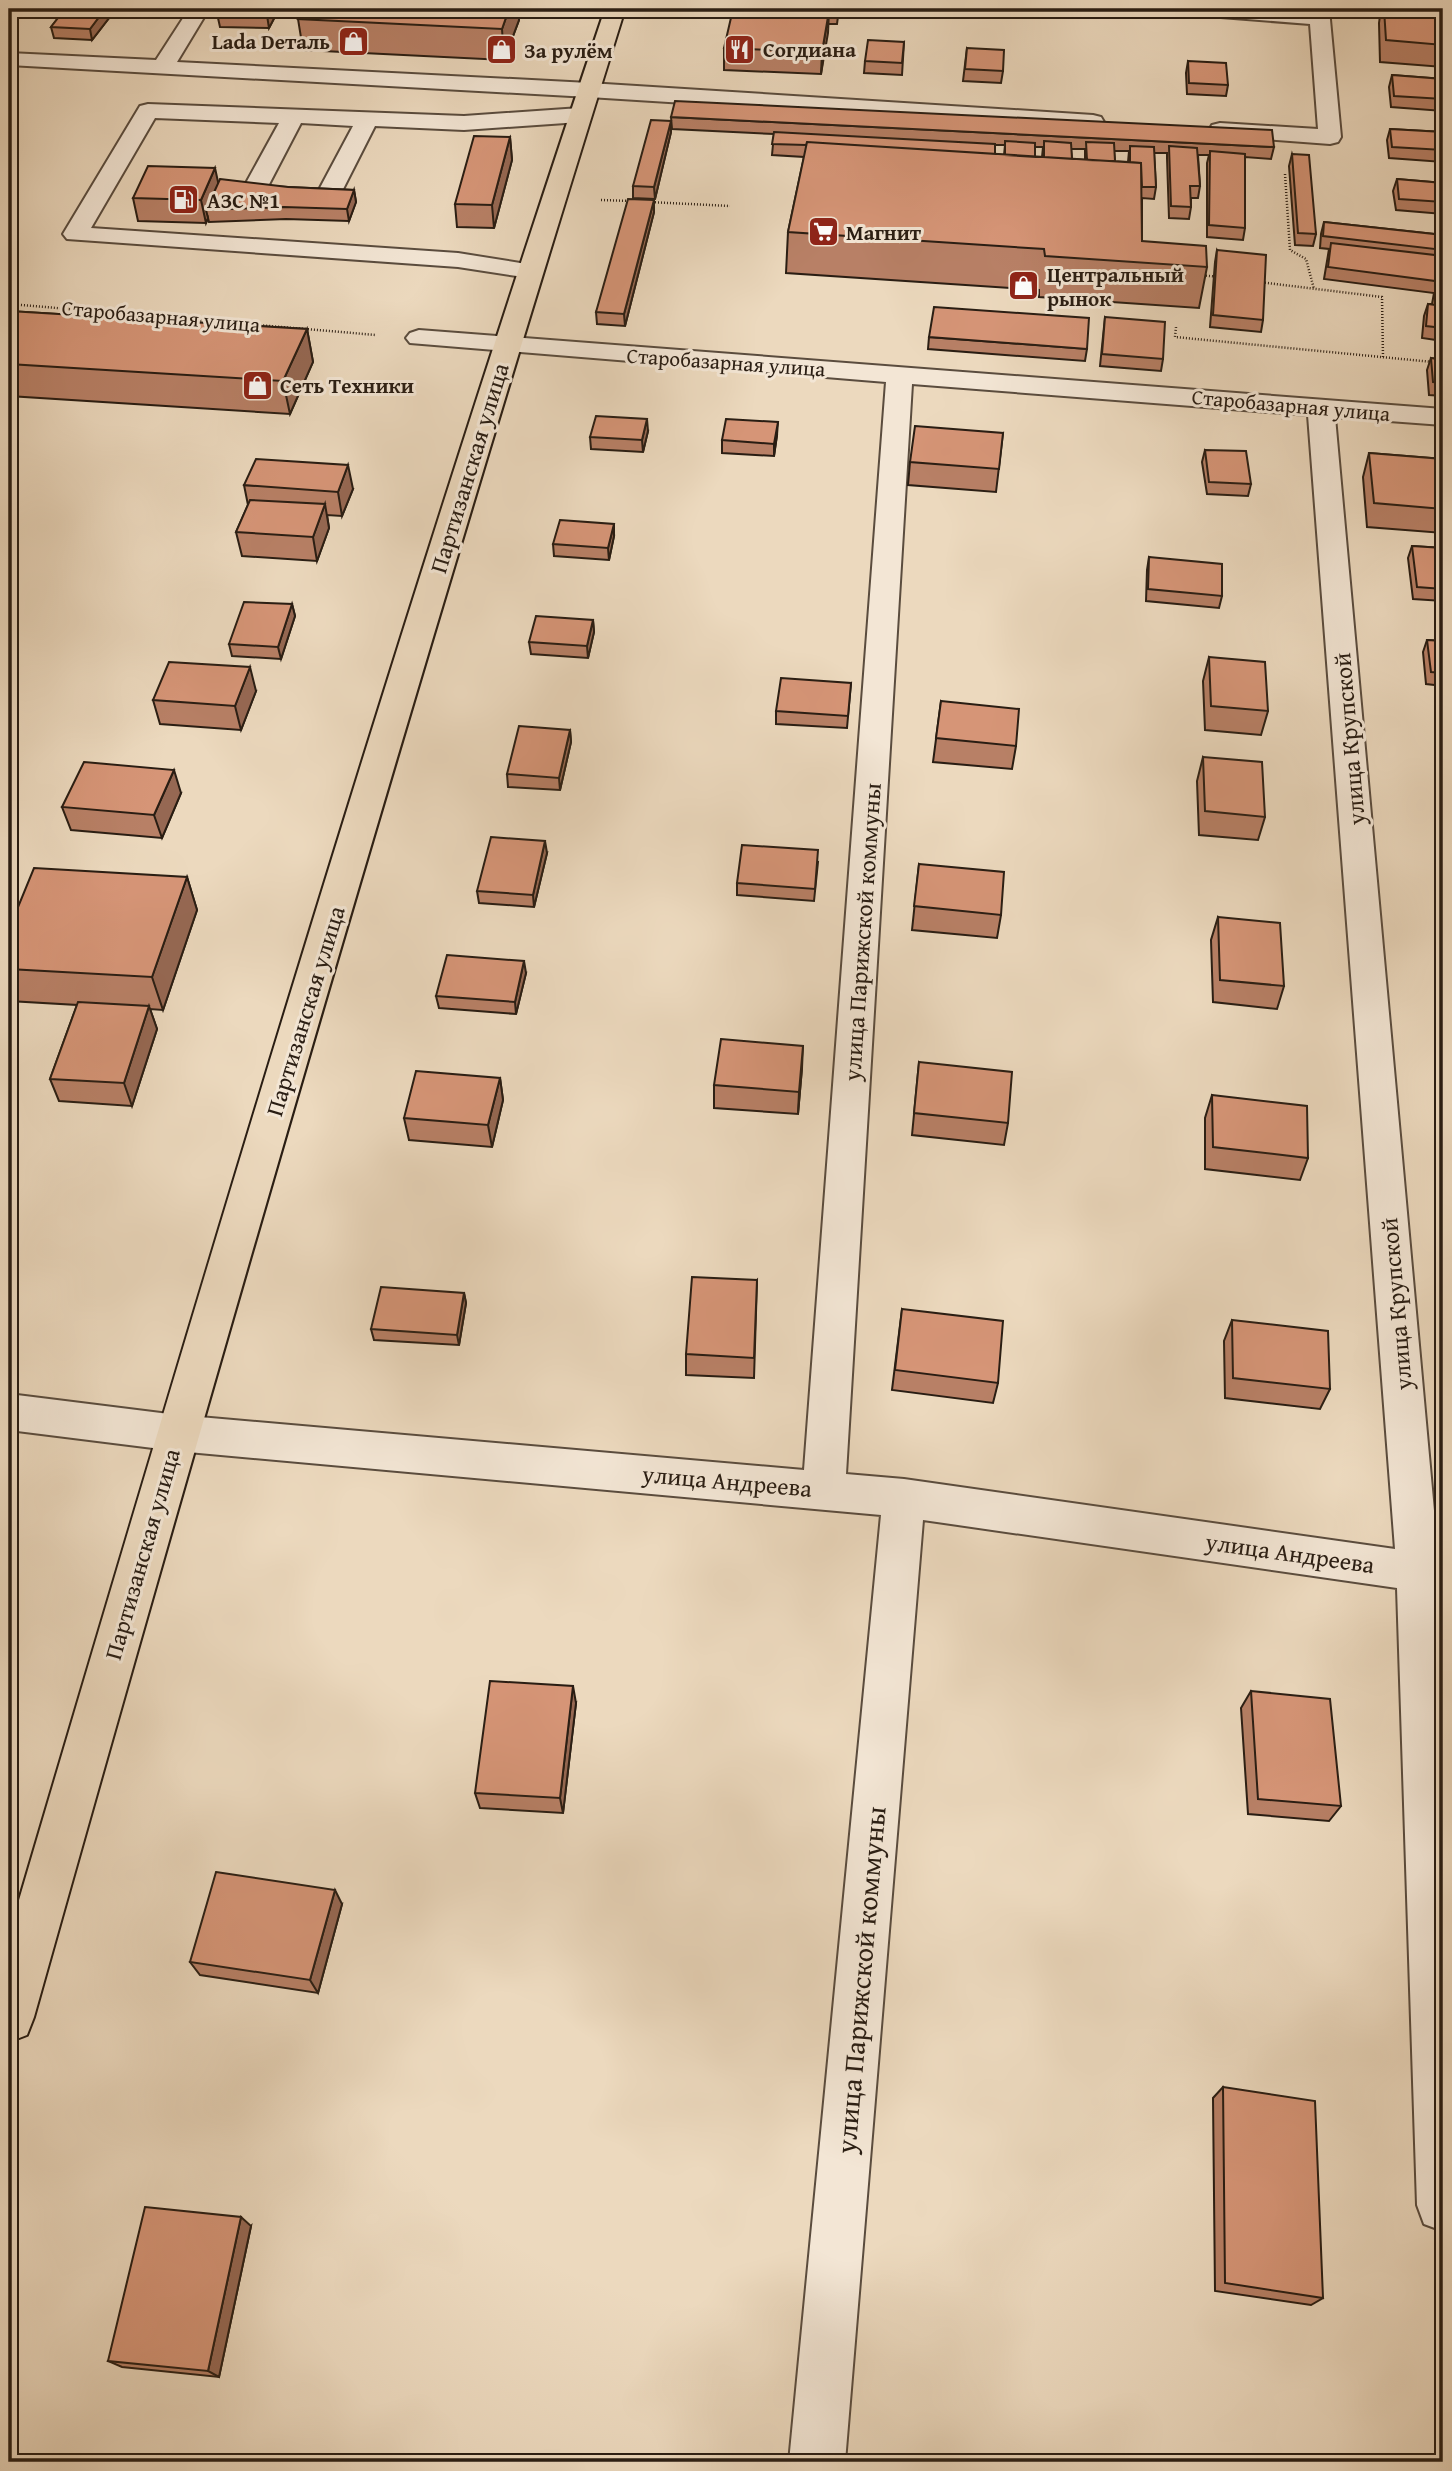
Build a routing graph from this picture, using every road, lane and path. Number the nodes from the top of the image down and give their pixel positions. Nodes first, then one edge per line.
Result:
1 (199, 9) edge
2 (615, 9) edge
3 (1195, 9) edge
4 (1319, 14) edge
5 (9, 60) edge
6 (163, 67) junction
7 (584, 103) junction
8 (293, 117) junction
9 (368, 119) junction
10 (1116, 124) edge
11 (1199, 129) edge
12 (1283, 135) junction
13 (252, 194) edge
14 (554, 197) junction
15 (325, 201) edge
16 (635, 201) edge
17 (649, 202) edge
18 (730, 206) dead end
19 (242, 221) edge
20 (230, 244) junction
21 (530, 271) junction
22 (1190, 273) edge
23 (1231, 278) edge
24 (1259, 282) edge
25 (1314, 289) junction
26 (9, 304) edge
27 (1176, 327) dead end
28 (418, 338) joint
29 (506, 346) junction
30 (1383, 358) junction
31 (1443, 363) edge
32 (900, 375) junction
33 (1321, 406) junction
34 (1443, 417) edge
35 (9, 1412) edge
36 (177, 1433) junction
37 (824, 1489) junction
38 (904, 1498) junction
39 (1431, 1573) edge
40 (9, 2017) edge
41 (1443, 2204) edge
42 (817, 2462) edge

1 - 6 street
2 - 7 main road, Партизанская улица
3 - 4 street
4 - 12 street
5 - 6 street
6 - 7 street
7 - 9 street
7 - 10 street
7 - 14 main road, Партизанская улица
8 - 9 street
8 - 13 street
8 - 20 street
9 - 15 street
11 - 12 street
12 - 25 path
14 - 16 path
14 - 21 main road, Партизанская улица
17 - 18 path
19 - 20 street
20 - 21 street
21 - 29 main road, Партизанская улица
22 - 23 path
24 - 25 path
25 - 30 path
26 - 28 path, Старобазарная улица
27 - 30 path
28 - 29 street, Старобазарная улица
29 - 32 street, Старобазарная улица
29 - 36 main road, Партизанская улица
30 - 31 path
32 - 33 street, Старобазарная улица
32 - 37 street, улица Парижской коммуны
33 - 34 street, Старобазарная улица
33 - 39 street, улица Крупской
35 - 36 street, улица Андреева
36 - 37 street, улица Андреева
36 - 40 main road, Партизанская улица
37 - 38 street, улица Андреева
38 - 39 street, улица Андреева
38 - 42 street, улица Парижской коммуны
39 - 41 street, улица Крупской

